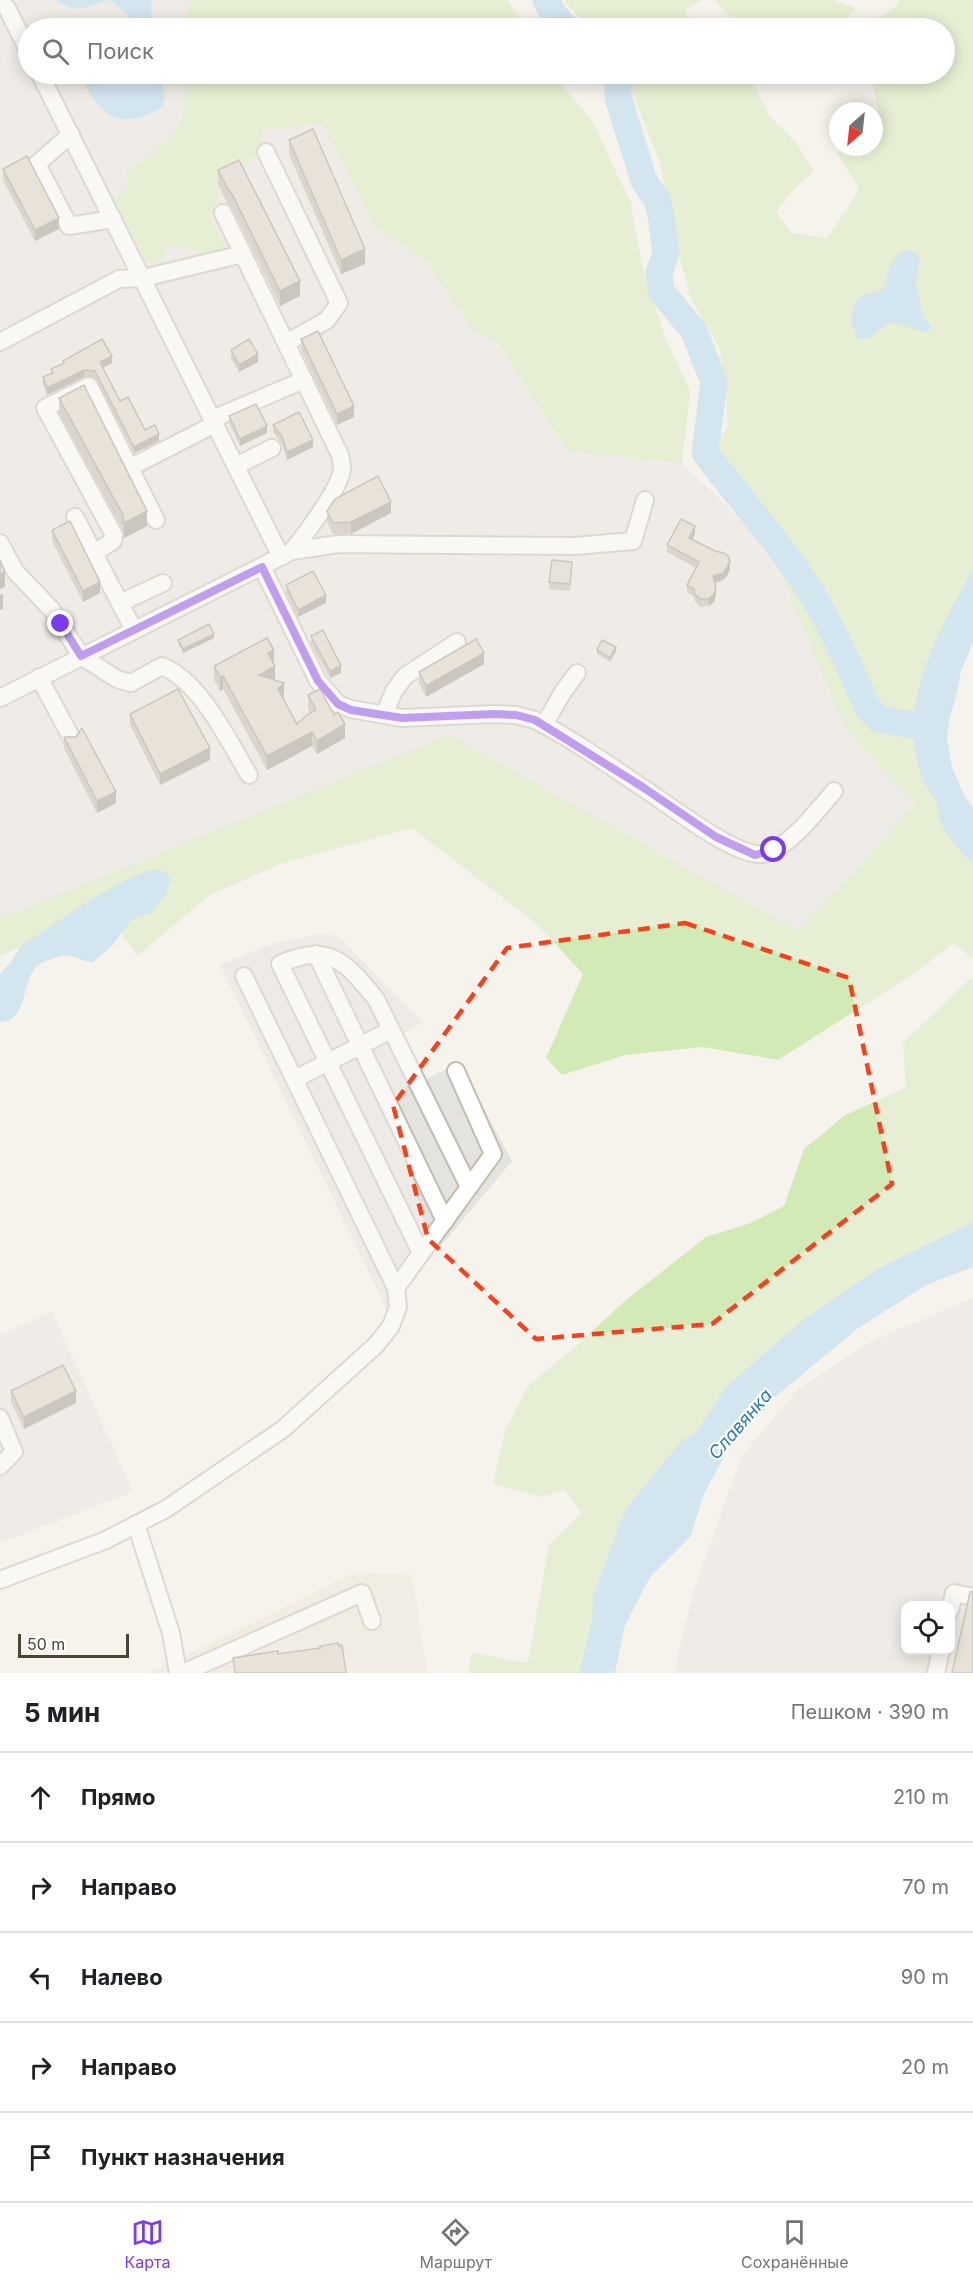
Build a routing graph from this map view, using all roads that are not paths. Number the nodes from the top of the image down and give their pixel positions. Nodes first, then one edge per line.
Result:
1 (0, 1) edge
2 (18, 29) edge
3 (45, 84) edge
4 (71, 135) junction
5 (266, 152) dead end
6 (223, 213) dead end
7 (113, 219) junction
8 (243, 254) junction
9 (143, 278) junction
10 (0, 342) edge
11 (286, 343) junction
12 (303, 380) junction
13 (214, 421) junction
14 (272, 448) dead end
15 (236, 466) junction
16 (131, 467) junction
17 (645, 500) dead end
18 (75, 517) dead end
19 (156, 520) dead end
20 (0, 543) edge
21 (94, 553) junction
22 (286, 554) junction
23 (262, 567) junction
24 (163, 583) dead end
25 (120, 603) junction
26 (134, 630) junction
27 (457, 642) dead end
28 (81, 656) junction
29 (578, 673) dead end
30 (39, 677) junction
31 (0, 698) edge
32 (384, 715) junction
33 (544, 725) junction
34 (72, 739) edge
35 (249, 775) dead end
36 (834, 791) dead end
37 (316, 954) junction
38 (244, 976) dead end
39 (391, 1030) junction
40 (361, 1046) junction
41 (328, 1062) junction
42 (456, 1071) dead end
43 (295, 1079) junction
44 (469, 1187) junction
45 (445, 1221) junction
46 (421, 1253) junction
47 (396, 1287) junction
48 (0, 1418) edge
49 (0, 1466) edge
50 (136, 1524) junction
51 (0, 1580) edge
52 (973, 1597) edge
53 (953, 1601) edge
54 (372, 1621) dead end
55 (940, 1655) edge
56 (178, 1673) edge
57 (183, 1673) edge
58 (936, 1673) edge

1 - 2 street
3 - 4 street
4 - 7 street
4 - 7 street
5 - 11 street
6 - 8 street
7 - 9 street
8 - 9 street
8 - 11 street
9 - 10 street
9 - 13 street
11 - 12 street
12 - 13 street
12 - 22 street
13 - 15 street
13 - 16 street
14 - 15 street
15 - 22 street
16 - 19 street
16 - 21 street
17 - 22 street
18 - 21 street
20 - 28 street
21 - 25 street
22 - 23 street
23 - 26 street
23 - 32 street
24 - 25 street
25 - 26 street
26 - 28 street
27 - 32 street
28 - 30 street
28 - 35 street
29 - 33 street
30 - 31 street
30 - 34 street
32 - 33 street
33 - 36 street
37 - 39 street
37 - 40 street
37 - 41 street
38 - 43 street
39 - 40 street
39 - 44 street
40 - 41 street
40 - 45 street
41 - 43 street
41 - 46 street
42 - 44 street
43 - 47 street
44 - 45 street
45 - 46 street
46 - 47 street
47 - 50 street
48 - 49 street
50 - 51 street
50 - 56 street
52 - 53 street
54 - 57 street
55 - 58 street

